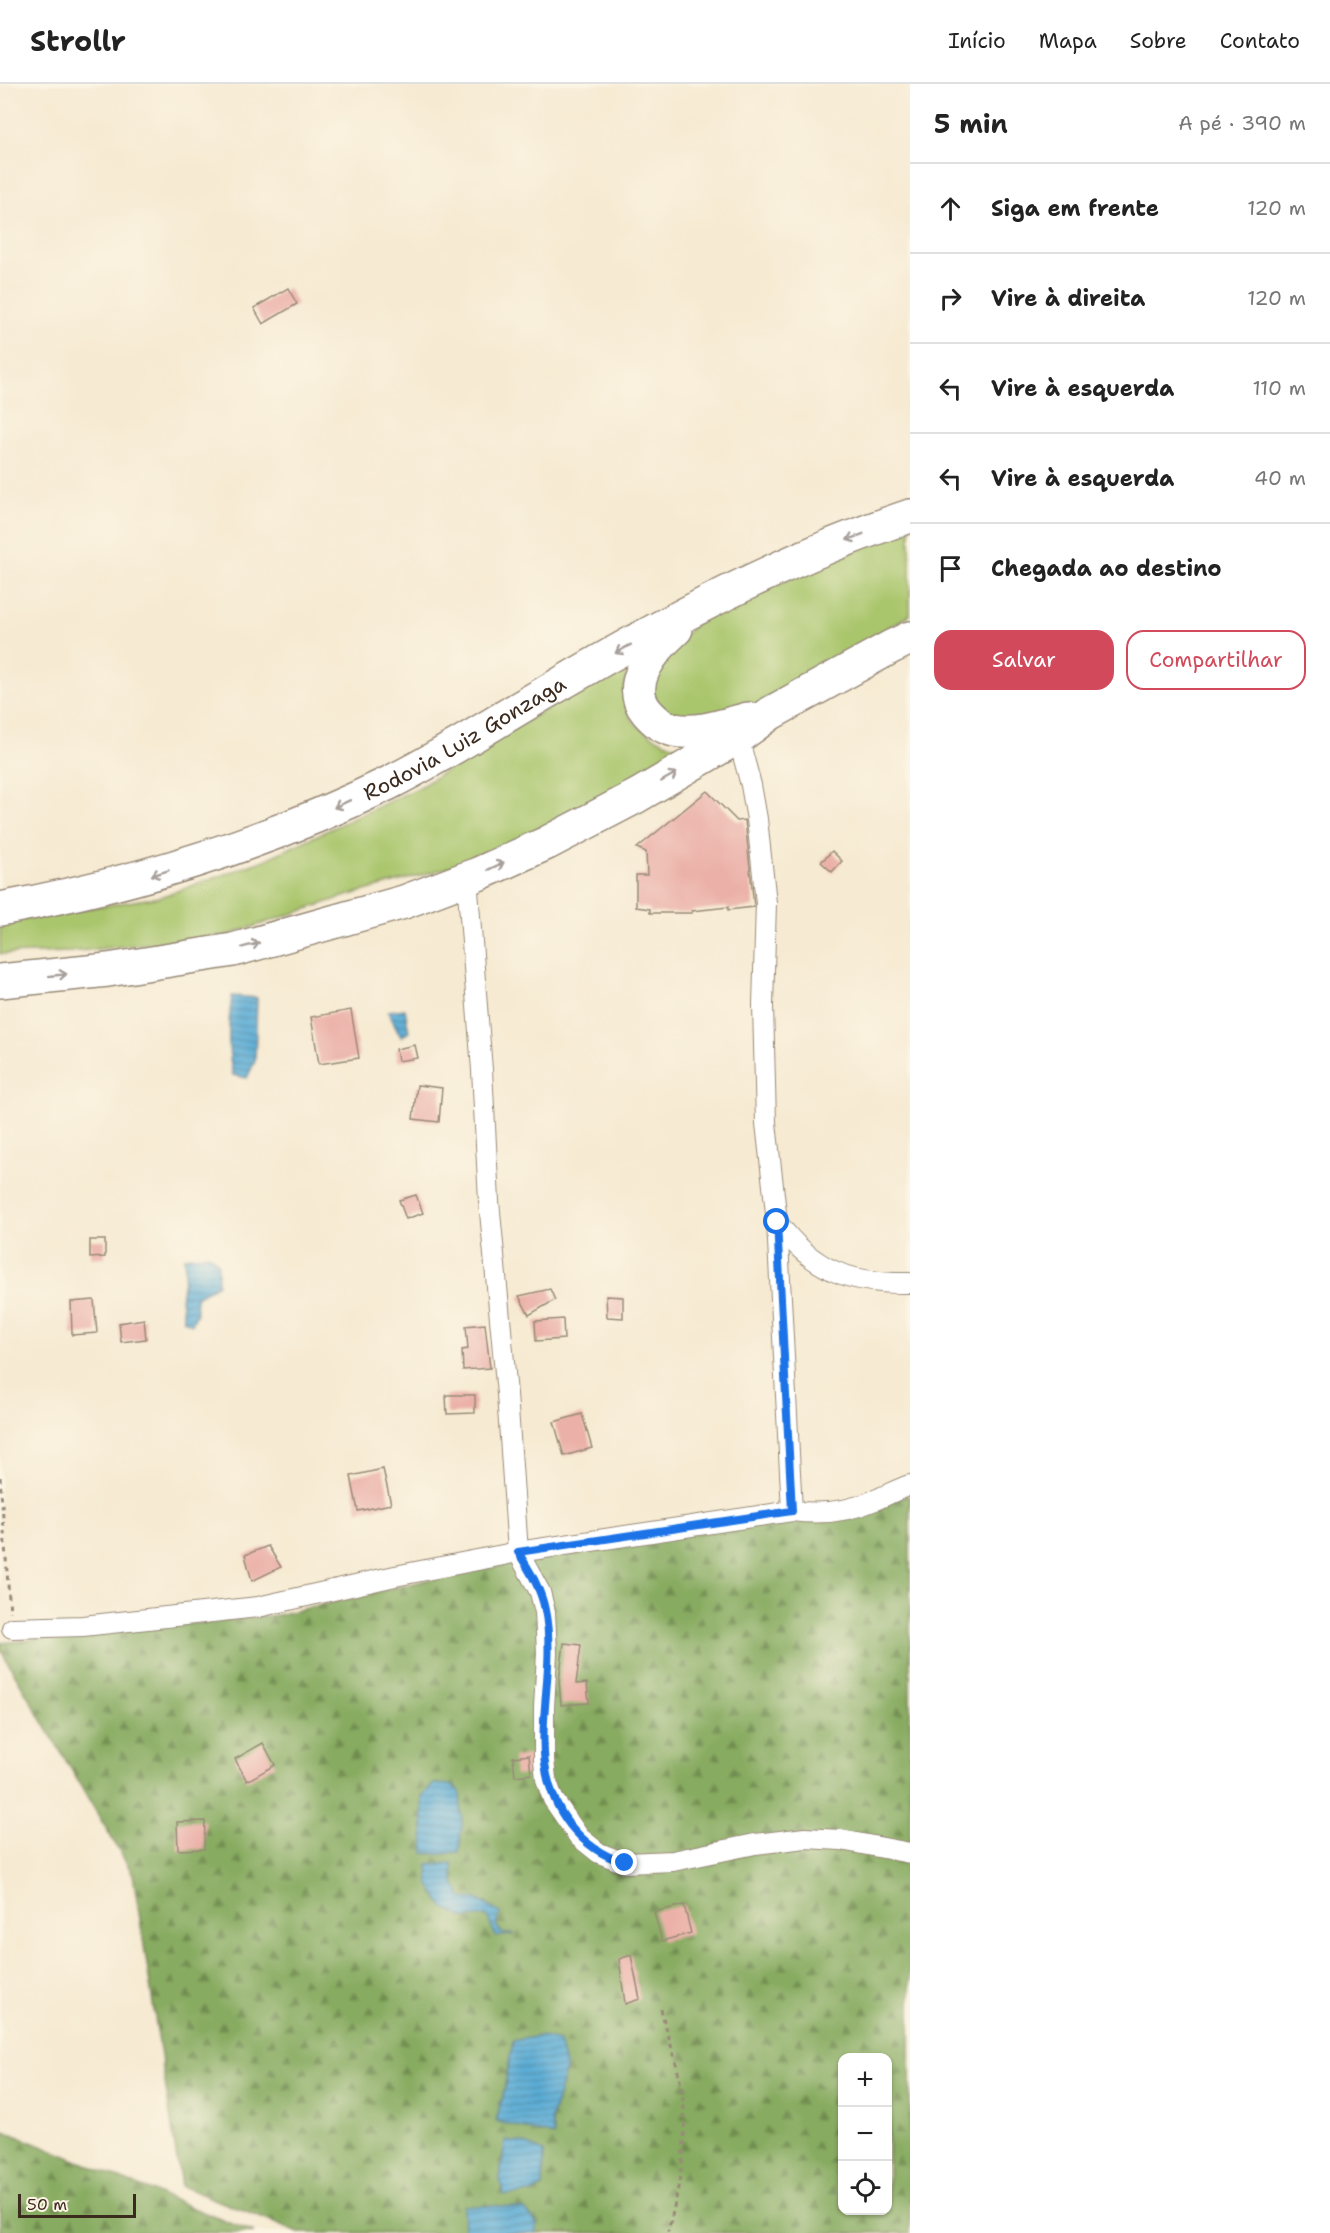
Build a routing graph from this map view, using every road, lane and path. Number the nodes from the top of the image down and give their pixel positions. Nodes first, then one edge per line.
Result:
1 (910, 516) edge
2 (697, 609) junction
3 (910, 638) edge
4 (771, 712) junction
5 (738, 737) junction
6 (467, 878) junction
7 (0, 909) edge
8 (0, 981) edge
9 (777, 1222) junction
10 (910, 1282) edge
11 (0, 1477) edge
12 (910, 1485) edge
13 (792, 1511) junction
14 (518, 1552) junction
15 (12, 1628) joint
16 (910, 1853) edge
17 (661, 2009) dead end
18 (668, 2232) edge

1 -> 2 highway, Rodovia Luiz Gonzaga
2 - 4 highway
2 -> 7 highway, Rodovia Luiz Gonzaga
3 - 4 highway
4 - 5 highway
6 -> 5 highway
5 - 9 street
8 -> 6 highway
6 - 14 street
9 - 10 street
9 - 13 street
11 - 15 path
12 - 13 street
13 - 14 street
14 - 15 street
14 - 16 street
17 - 18 path

